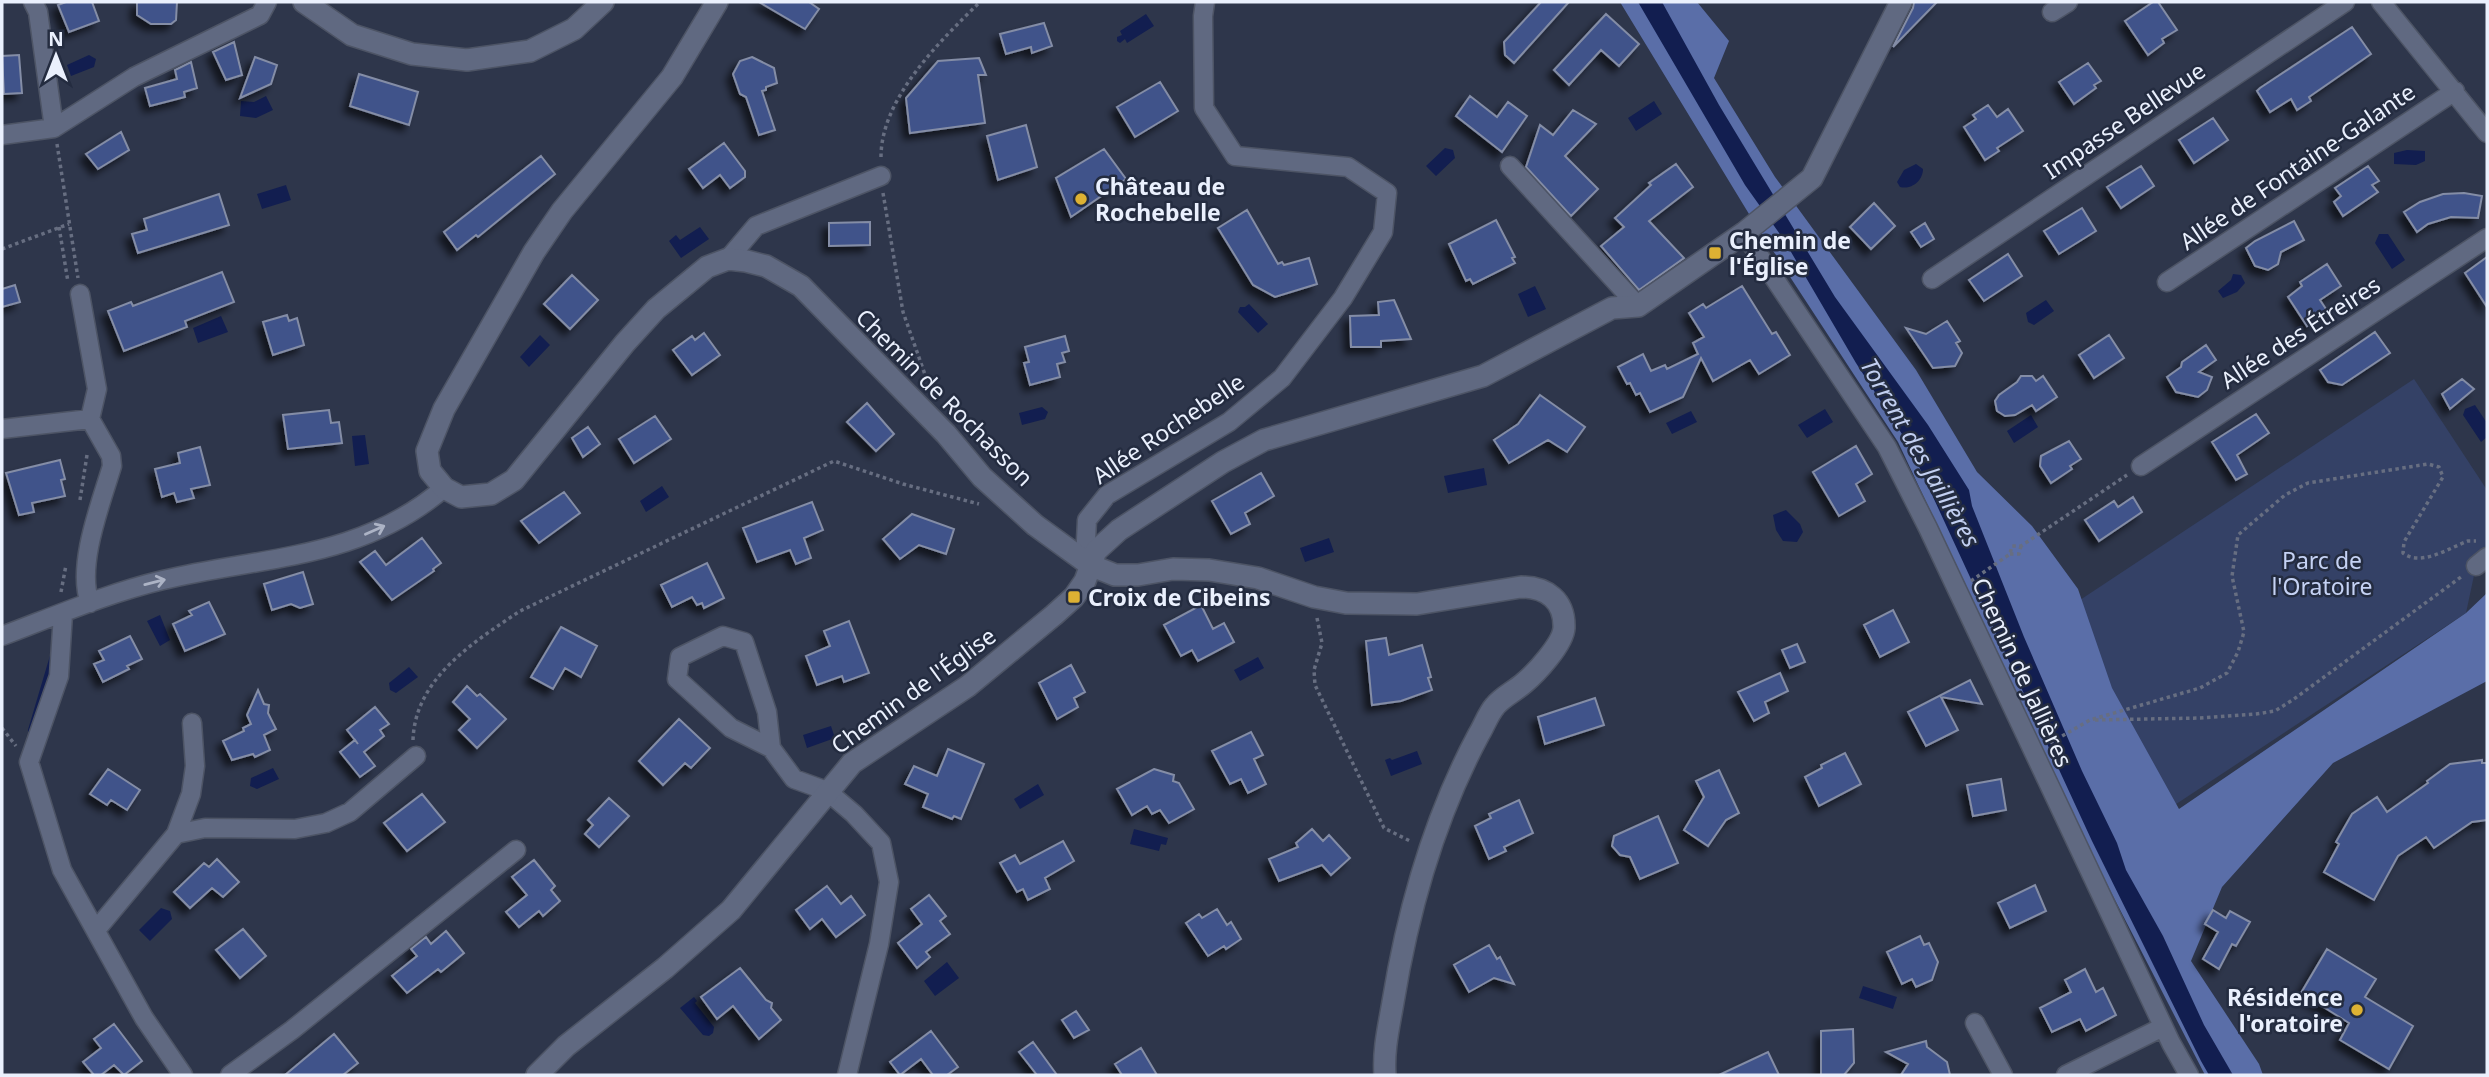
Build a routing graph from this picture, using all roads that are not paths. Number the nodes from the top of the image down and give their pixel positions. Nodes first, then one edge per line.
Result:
1 (33, 2) edge
2 (267, 2) edge
3 (304, 2) edge
4 (603, 2) edge
5 (717, 2) edge
6 (1205, 2) edge
7 (1901, 2) edge
8 (2345, 2) edge
9 (2381, 2) edge
10 (2455, 91) junction
11 (2484, 120) edge
12 (54, 128) junction
13 (2, 135) edge
14 (1510, 166) dead end
15 (881, 176) road end
16 (1749, 229) junction
17 (2487, 238) edge
18 (728, 259) junction
19 (1931, 279) dead end
20 (2167, 282) dead end
21 (80, 294) road end
22 (1638, 306) junction
23 (86, 420) junction
24 (2, 429) edge
25 (2140, 467) road end
26 (444, 488) junction
27 (1087, 563) junction
28 (90, 603) junction
29 (63, 614) junction
30 (2, 636) edge
31 (192, 723) dead end
32 (771, 747) junction
33 (416, 756) road end
34 (827, 791) junction
35 (176, 834) junction
36 (516, 849) dead end
37 (96, 930) junction
38 (1975, 1023) dead end
39 (2163, 1027) junction
40 (183, 1075) edge
41 (230, 1075) edge
42 (537, 1075) edge
43 (847, 1075) edge
44 (1385, 1075) edge
45 (2003, 1075) edge
46 (2066, 1075) edge
47 (2189, 1075) edge

1 - 12 street
2 - 12 street
3 - 4 street
5 - 26 street
6 - 27 street, Allée Rochebelle
7 - 16 street, Chemin de l'Église
8 - 19 street, Impasse Bellevue
9 - 10 street
10 - 11 street
10 - 20 street, Allée de Fontaine-Galante
12 - 13 street
14 - 22 street
15 - 18 street
16 - 22 street, Chemin de l'Église
16 - 39 street, Chemin de Jallières
17 - 25 street, Allée des Étreires
18 - 26 street
18 - 27 street, Chemin de Rochasson
21 - 23 street
22 - 27 street, Chemin de l'Église
23 - 24 street
23 - 28 street
28 -> 26 street
27 - 34 street, Chemin de l'Église
27 - 44 street, Chemin de Rochasson
28 - 29 street
29 - 30 street
29 - 37 street
31 - 35 street
32 - 32 street
32 - 34 street
33 - 35 street
34 - 42 street, Chemin de l'Église
34 - 43 street
35 - 37 street
36 - 41 street
37 - 40 street
38 - 45 street
39 - 46 street
39 - 47 street, Chemin de Jallières

